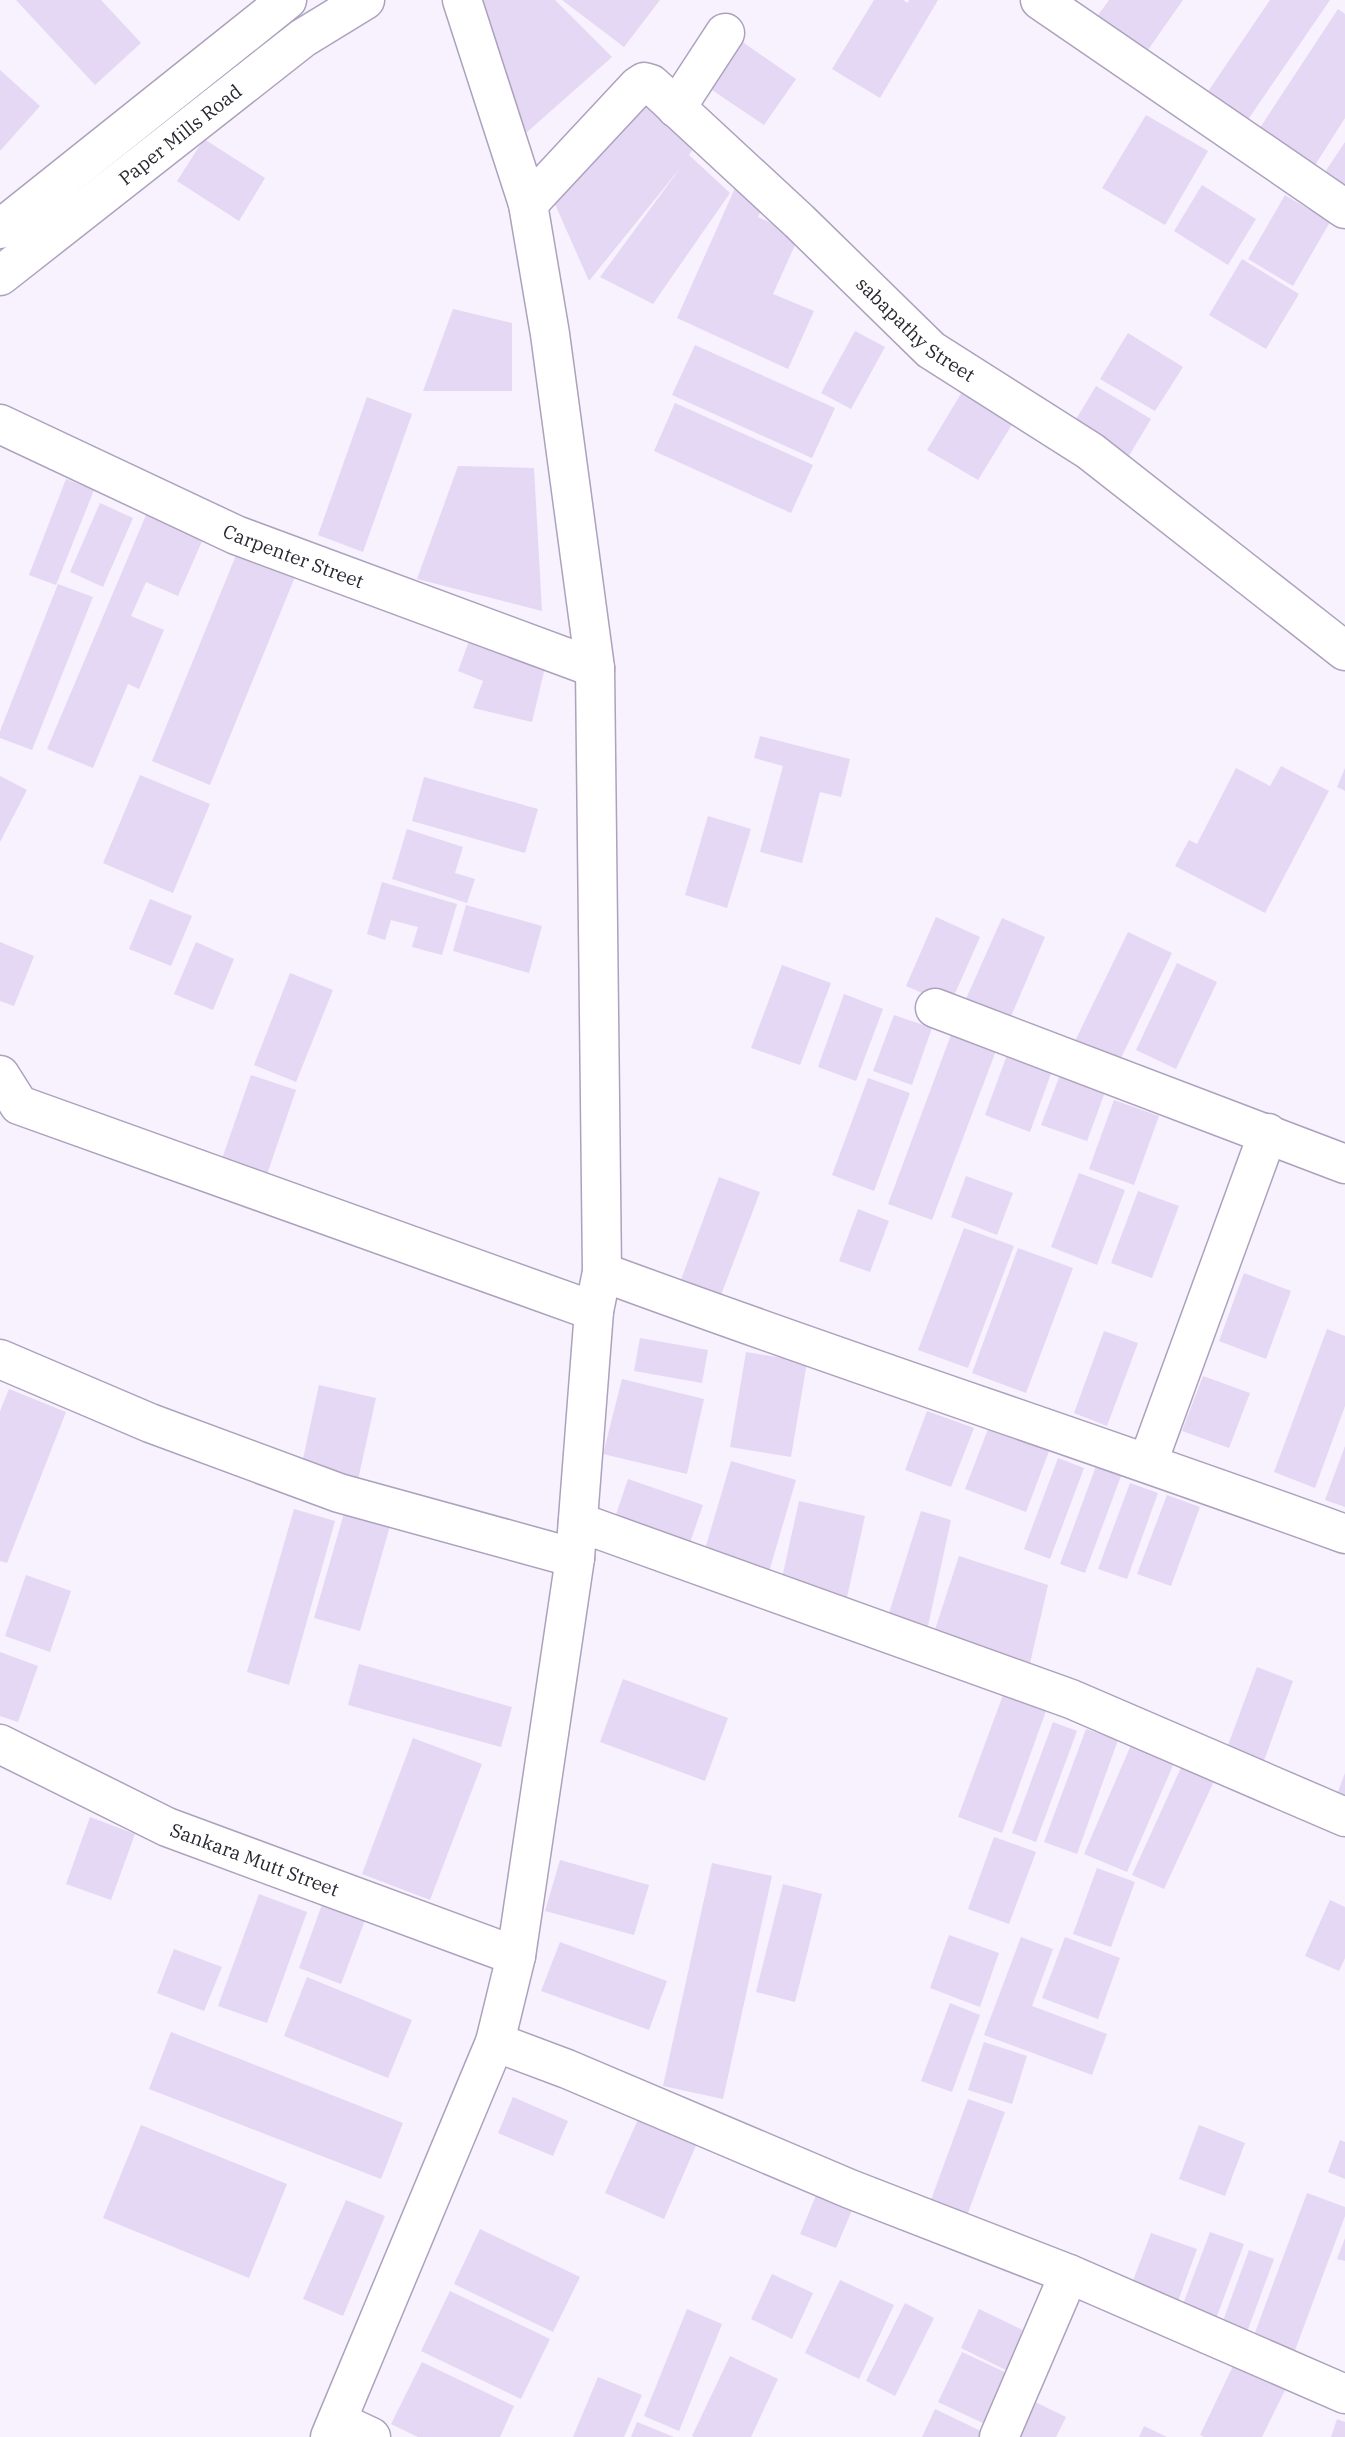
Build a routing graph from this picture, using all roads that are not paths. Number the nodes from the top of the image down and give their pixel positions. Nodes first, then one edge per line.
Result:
1 (365, 0) edge
2 (462, 0) edge
3 (1040, 0) edge
4 (278, 2) edge
5 (725, 33) dead end
6 (676, 108) junction
7 (528, 204) junction
8 (1345, 209) edge
9 (0, 229) edge
10 (0, 276) edge
11 (0, 424) edge
12 (1345, 651) edge
13 (595, 668) junction
14 (935, 1008) dead end
15 (0, 1075) edge
16 (1268, 1133) junction
17 (1345, 1164) edge
18 (602, 1272) junction
19 (594, 1311) junction
20 (0, 1359) edge
21 (1148, 1462) junction
22 (1345, 1534) edge
23 (576, 1540) junction
24 (0, 1744) edge
25 (1345, 1817) edge
26 (516, 1956) junction
27 (495, 2042) junction
28 (1069, 2274) junction
29 (1345, 2394) edge
30 (333, 2429) edge
31 (371, 2437) edge
32 (999, 2437) edge

1 - 10 street, Paper Mills Road
2 - 7 street
3 - 8 street
4 - 9 street, Paper Mills Road
5 - 6 street
6 - 7 street, sabapathy Street
6 - 12 street, sabapathy Street
7 - 13 street
11 - 13 street, Carpenter Street
13 - 18 street
14 - 16 street
15 - 19 street
16 - 17 street
16 - 21 street
18 - 19 street
18 - 21 street
19 - 23 street
20 - 23 street
21 - 22 street
23 - 25 street
23 - 26 street
24 - 26 street, Sankara Mutt Street
26 - 27 street
27 - 28 street
27 - 30 street
28 - 29 street
28 - 32 street
30 - 31 street

